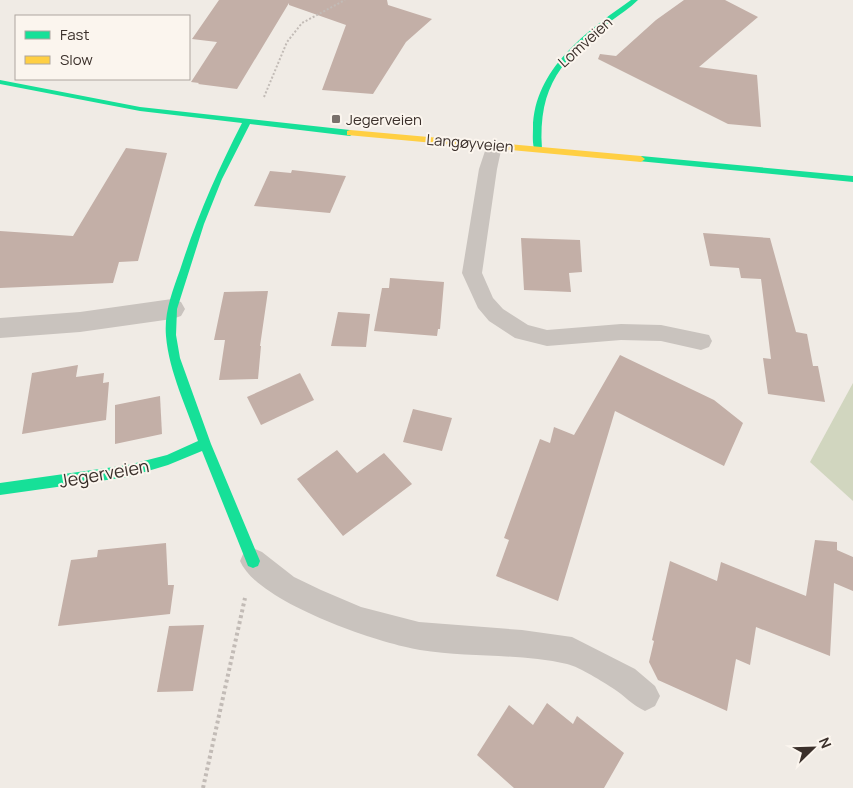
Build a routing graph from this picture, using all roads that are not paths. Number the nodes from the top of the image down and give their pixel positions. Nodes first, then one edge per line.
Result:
1 (635, 0) edge
2 (0, 82) edge
3 (246, 122) junction
4 (494, 146) junction
5 (538, 150) junction
6 (853, 179) edge
7 (172, 309) junction
8 (0, 328) edge
9 (701, 340) dead end
10 (205, 444) junction
11 (0, 488) edge
12 (253, 561) joint
13 (645, 696) dead end

1 - 5 street, Lomveien
2 - 3 street, Langøyveien
3 - 4 street, Langøyveien
3 - 7 street
4 - 5 street, Langøyveien
4 - 9 lane
5 - 6 street, Langøyveien
7 - 8 street
7 - 10 street
10 - 11 street, Jegerveien
10 - 12 street
12 - 13 lane

